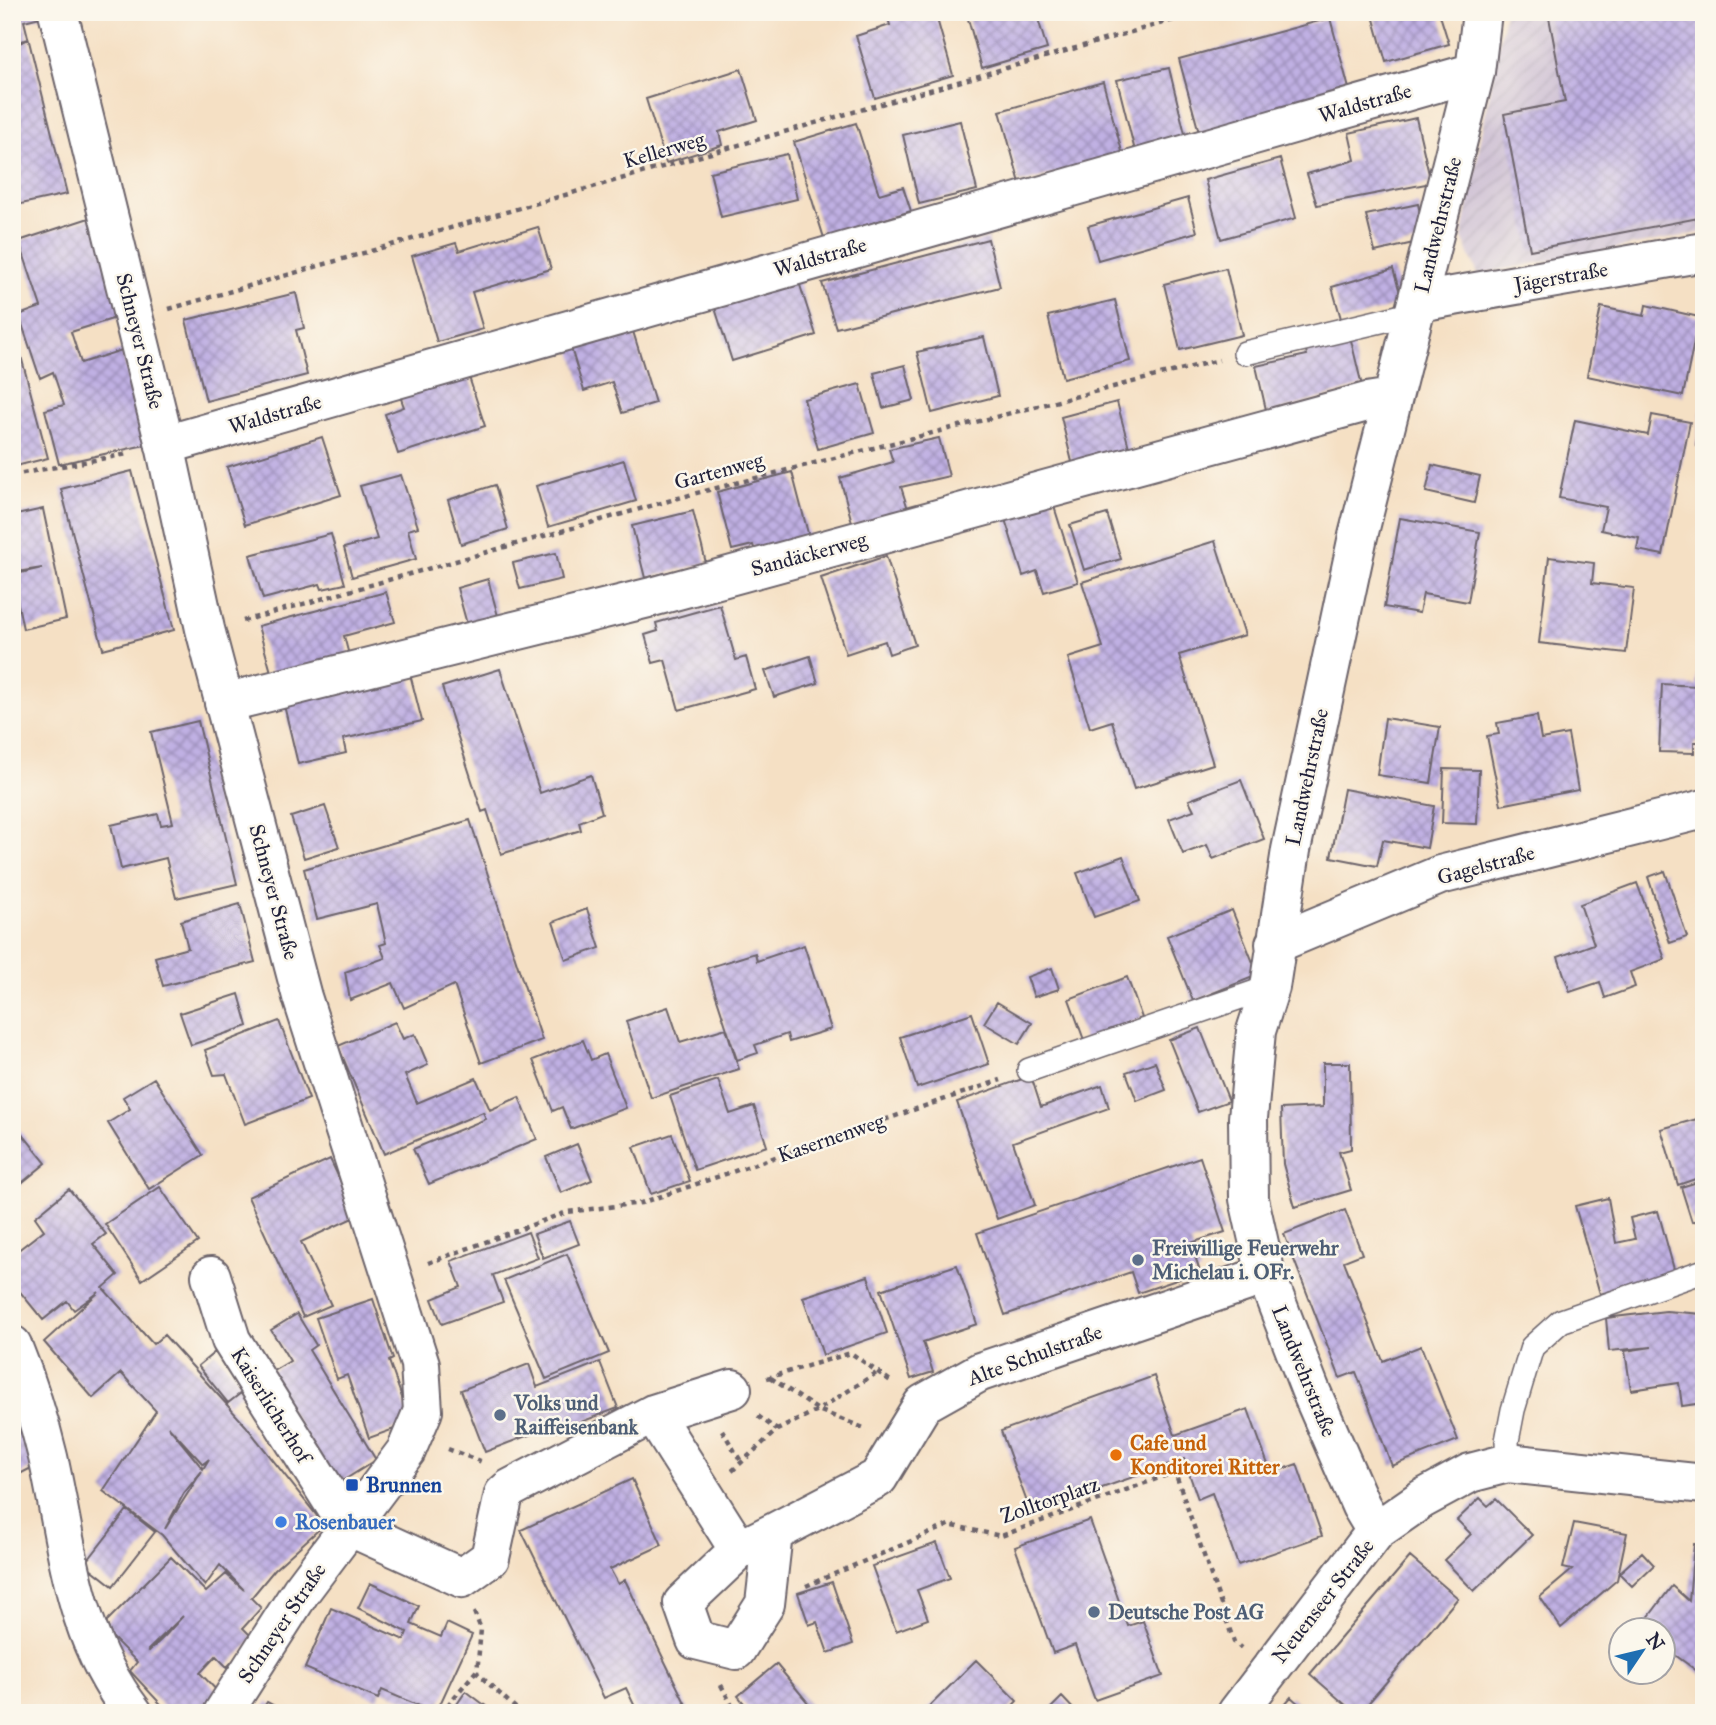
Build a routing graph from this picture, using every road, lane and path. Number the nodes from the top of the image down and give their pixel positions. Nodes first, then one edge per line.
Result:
1 (58, 12) edge
2 (1201, 12) edge
3 (1482, 12) edge
4 (1475, 72) junction
5 (1704, 252) edge
6 (1417, 307) junction
7 (135, 318) junction
8 (1245, 353) joint
9 (1392, 398) junction
10 (165, 445) junction
11 (12, 475) edge
12 (205, 629) junction
13 (224, 703) junction
14 (1704, 809) edge
15 (1275, 944) junction
16 (1270, 987) junction
17 (1029, 1070) joint
18 (1704, 1271) edge
19 (1266, 1275) junction
20 (211, 1276) dead end
21 (391, 1277) junction
22 (12, 1345) edge
23 (878, 1372) junction
24 (770, 1377) junction
25 (732, 1389) joint
26 (923, 1404) junction
27 (818, 1410) junction
28 (653, 1414) junction
29 (415, 1436) junction
30 (900, 1443) junction
31 (1508, 1463) junction
32 (1704, 1484) edge
33 (511, 1488) junction
34 (705, 1493) junction
35 (348, 1526) junction
36 (1376, 1531) junction
37 (773, 1533) junction
38 (739, 1550) junction
39 (462, 1578) junction
40 (765, 1604) junction
41 (1270, 1669) junction
42 (477, 1670) junction
43 (133, 1713) edge
44 (223, 1713) edge
45 (441, 1713) edge
46 (521, 1713) edge
47 (1237, 1713) edge

1 - 7 street, Schneyer Straße
2 - 7 path, Kellerweg
3 - 4 street, Landwehrstraße
4 - 6 street, Landwehrstraße
4 - 10 street, Waldstraße
5 - 6 street, Jägerstraße
6 - 8 lane
6 - 9 street, Landwehrstraße
7 - 10 street, Schneyer Straße
8 - 12 path, Gartenweg
9 - 13 street, Sandäckerweg
9 - 15 street, Landwehrstraße
10 - 11 path
10 - 12 street, Schneyer Straße
12 - 13 street, Schneyer Straße
13 - 21 street, Schneyer Straße
14 - 15 street, Gagelstraße
15 - 16 street, Landwehrstraße
16 - 17 lane
16 - 19 street, Landwehrstraße
17 - 21 path, Kasernenweg
18 - 31 lane
19 - 26 street, Alte Schulstraße
19 - 36 street, Landwehrstraße
20 - 35 street, Kaiserlicherhof
21 - 29 street, Schneyer Straße
22 - 43 street
23 - 24 path
23 - 26 path
23 - 27 path
24 - 25 path
24 - 27 path
25 - 28 street
26 - 30 street
27 - 30 path
27 - 34 path
28 - 33 street
28 - 34 street
29 - 33 path
29 - 35 street, Schneyer Straße
30 - 37 street
31 - 32 street, Neuenseer Straße
31 - 36 street, Neuenseer Straße
33 - 39 street
34 - 38 street
35 - 39 street
35 - 44 street, Schneyer Straße
36 - 41 street, Neuenseer Straße
37 - 38 street
37 - 40 street
38 - 40 street
39 - 42 path
40 - 41 path, Zolltorplatz
41 - 47 street, Neuenseer Straße
42 - 45 path
42 - 46 path

